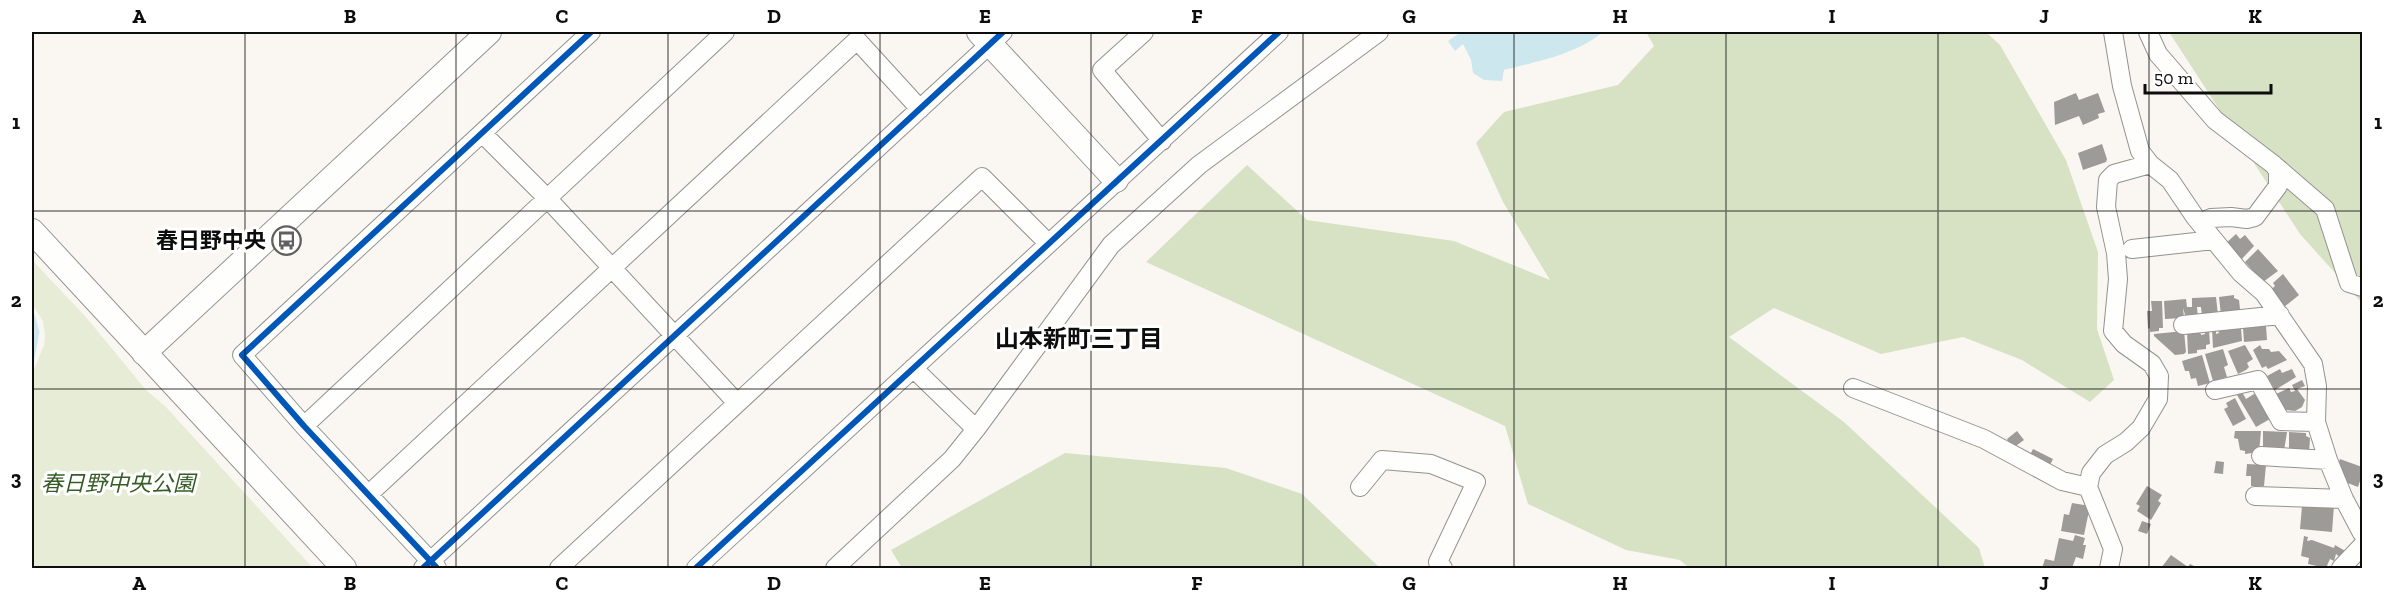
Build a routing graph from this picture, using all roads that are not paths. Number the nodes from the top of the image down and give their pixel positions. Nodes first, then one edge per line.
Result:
1 (489, 32) edge
2 (591, 32) edge
3 (725, 32) edge
4 (1144, 32) edge
5 (1279, 32) edge
6 (1379, 32) edge
7 (2113, 32) edge
8 (2148, 32) edge
9 (990, 35) edge
10 (920, 109) junction
11 (483, 134) junction
12 (1162, 141) junction
13 (2150, 164) junction
14 (2274, 165) junction
15 (1116, 180) junction
16 (547, 198) junction
17 (2200, 223) junction
18 (32, 231) edge
19 (2214, 240) junction
20 (1048, 243) junction
21 (2132, 249) dead end
22 (611, 268) junction
23 (2362, 287) edge
24 (2280, 315) junction
25 (2183, 325) dead end
26 (674, 335) junction
27 (144, 353) junction
28 (913, 368) junction
29 (1853, 388) dead end
30 (2215, 390) dead end
31 (737, 403) junction
32 (2316, 422) junction
33 (304, 426) junction
34 (976, 429) junction
35 (2261, 456) dead end
36 (2328, 460) junction
37 (1360, 487) dead end
38 (2088, 487) junction
39 (369, 494) junction
40 (2255, 496) dead end
41 (2344, 499) junction
42 (2362, 533) edge
43 (2362, 546) edge
44 (848, 564) edge
45 (430, 566) edge
46 (344, 568) edge
47 (559, 568) edge
48 (696, 568) edge
49 (1443, 568) edge
50 (2109, 568) edge
51 (2341, 568) edge

1 - 27 street
2 - 11 street
3 - 16 street
4 - 12 street
5 - 12 street
6 - 34 street
7 - 13 street
8 - 14 street
9 - 10 street
9 - 15 street
10 - 22 street
10 - 26 street
11 - 16 street
11 - 33 street
12 - 15 street
13 - 17 street
13 - 38 street
14 - 17 street
14 - 23 street
15 - 20 street
16 - 22 street
16 - 33 street
17 - 19 street
18 - 27 street
19 - 21 street
19 - 24 street
20 - 28 street
20 - 31 street
22 - 26 street
22 - 39 street
24 - 25 street
24 - 32 street
26 - 31 street
26 - 45 street
27 - 46 street
28 - 34 street
28 - 48 street
29 - 38 street
30 - 32 street
31 - 47 street
32 - 36 street
33 - 39 street
34 - 44 street
35 - 36 street
36 - 41 street
37 - 49 street
38 - 50 street
39 - 45 street
40 - 41 street
41 - 42 street
43 - 51 street

